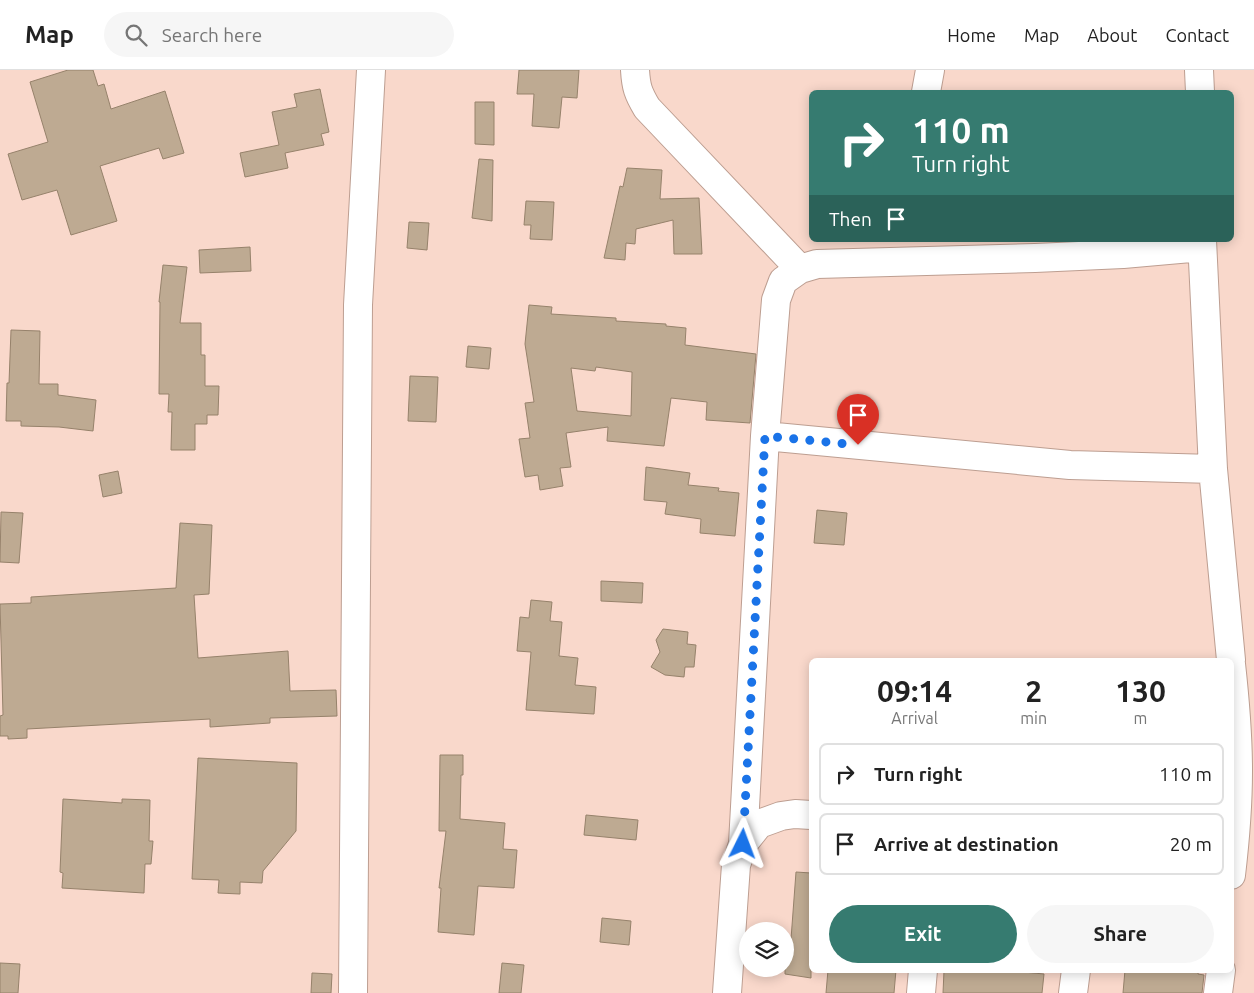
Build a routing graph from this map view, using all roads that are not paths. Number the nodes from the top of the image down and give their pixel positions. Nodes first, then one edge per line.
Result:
1 (371, 70) edge
2 (636, 70) edge
3 (930, 70) edge
4 (1199, 70) edge
5 (926, 90) edge
6 (1200, 90) edge
7 (1202, 243) edge
8 (907, 251) edge
9 (800, 269) junction
10 (765, 436) junction
11 (1213, 469) junction
12 (1231, 658) edge
13 (1234, 699) edge
14 (809, 815) edge
15 (1240, 841) edge
16 (743, 844) junction
17 (1234, 864) edge
18 (923, 973) edge
19 (1076, 973) edge
20 (1221, 973) edge
21 (353, 993) edge
22 (727, 993) edge
23 (921, 993) edge
24 (1073, 993) edge
25 (1218, 993) edge

1 - 21 street
2 - 9 street
3 - 5 street
4 - 6 street
7 - 8 street
7 - 11 street
8 - 9 street
9 - 10 street
10 - 11 street
10 - 16 street
11 - 12 street
13 - 15 street
14 - 16 street
15 - 17 street
16 - 22 street
18 - 23 street
19 - 24 street
20 - 25 street

